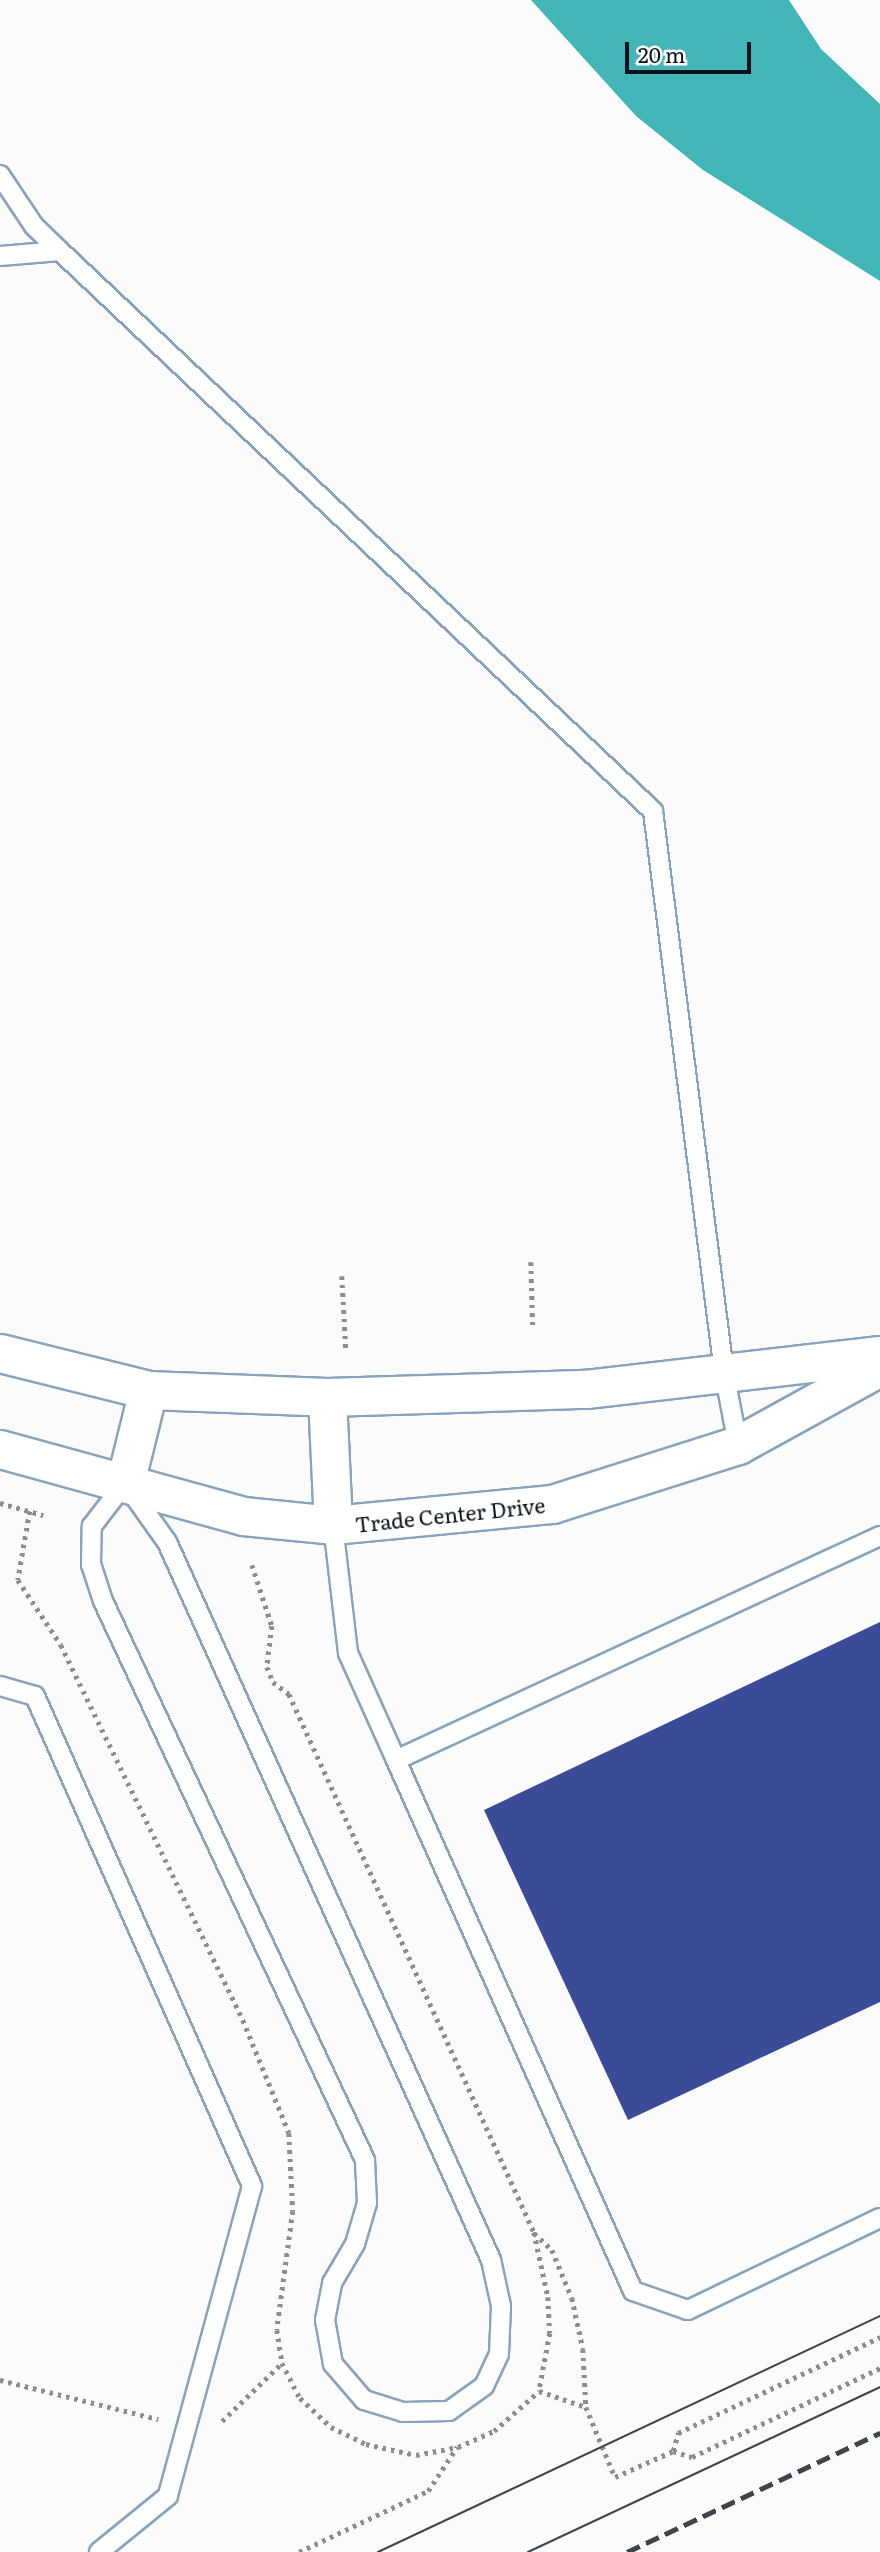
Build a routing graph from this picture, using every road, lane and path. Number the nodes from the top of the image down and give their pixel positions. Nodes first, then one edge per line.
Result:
1 (0, 175) edge
2 (60, 251) junction
3 (0, 256) edge
4 (531, 1262) dead end
5 (342, 1276) dead end
6 (533, 1328) dead end
7 (346, 1351) dead end
8 (0, 1353) edge
9 (880, 1355) edge
10 (880, 1367) edge
11 (724, 1372) junction
12 (148, 1390) junction
13 (327, 1398) junction
14 (738, 1445) junction
15 (0, 1450) edge
16 (125, 1483) junction
17 (0, 1503) edge
18 (30, 1511) junction
19 (43, 1515) dead end
20 (333, 1525) junction
21 (880, 1536) edge
22 (252, 1564) dead end
23 (0, 1686) edge
24 (396, 1760) junction
25 (880, 2218) edge
26 (534, 2232) junction
27 (880, 2337) edge
28 (282, 2363) junction
29 (880, 2368) edge
30 (0, 2380) edge
31 (539, 2390) junction
32 (586, 2407) junction
33 (167, 2412) dead end
34 (218, 2424) dead end
35 (458, 2447) junction
36 (673, 2451) junction
37 (99, 2552) edge
38 (299, 2552) edge

1 - 2 lane
2 - 3 lane
2 - 11 lane
4 - 6 path
5 - 7 path
8 - 12 street
9 - 11 street
10 - 14 street, Trade Center Drive
11 - 13 street
11 - 14 lane
12 - 13 street
12 - 16 street
13 - 20 street
14 - 20 street, Trade Center Drive
15 - 16 street, Trade Center Drive
16 - 16 lane
16 - 20 street, Trade Center Drive
17 - 18 path
18 - 19 path
18 - 28 path
20 - 24 lane
21 - 24 lane
22 - 26 path
23 - 37 lane
24 - 25 lane
26 - 31 path
26 - 32 path
27 - 36 path
28 - 34 path
28 - 35 path
29 - 36 path
30 - 33 path
31 - 32 path
31 - 35 path
32 - 36 path
35 - 38 path

